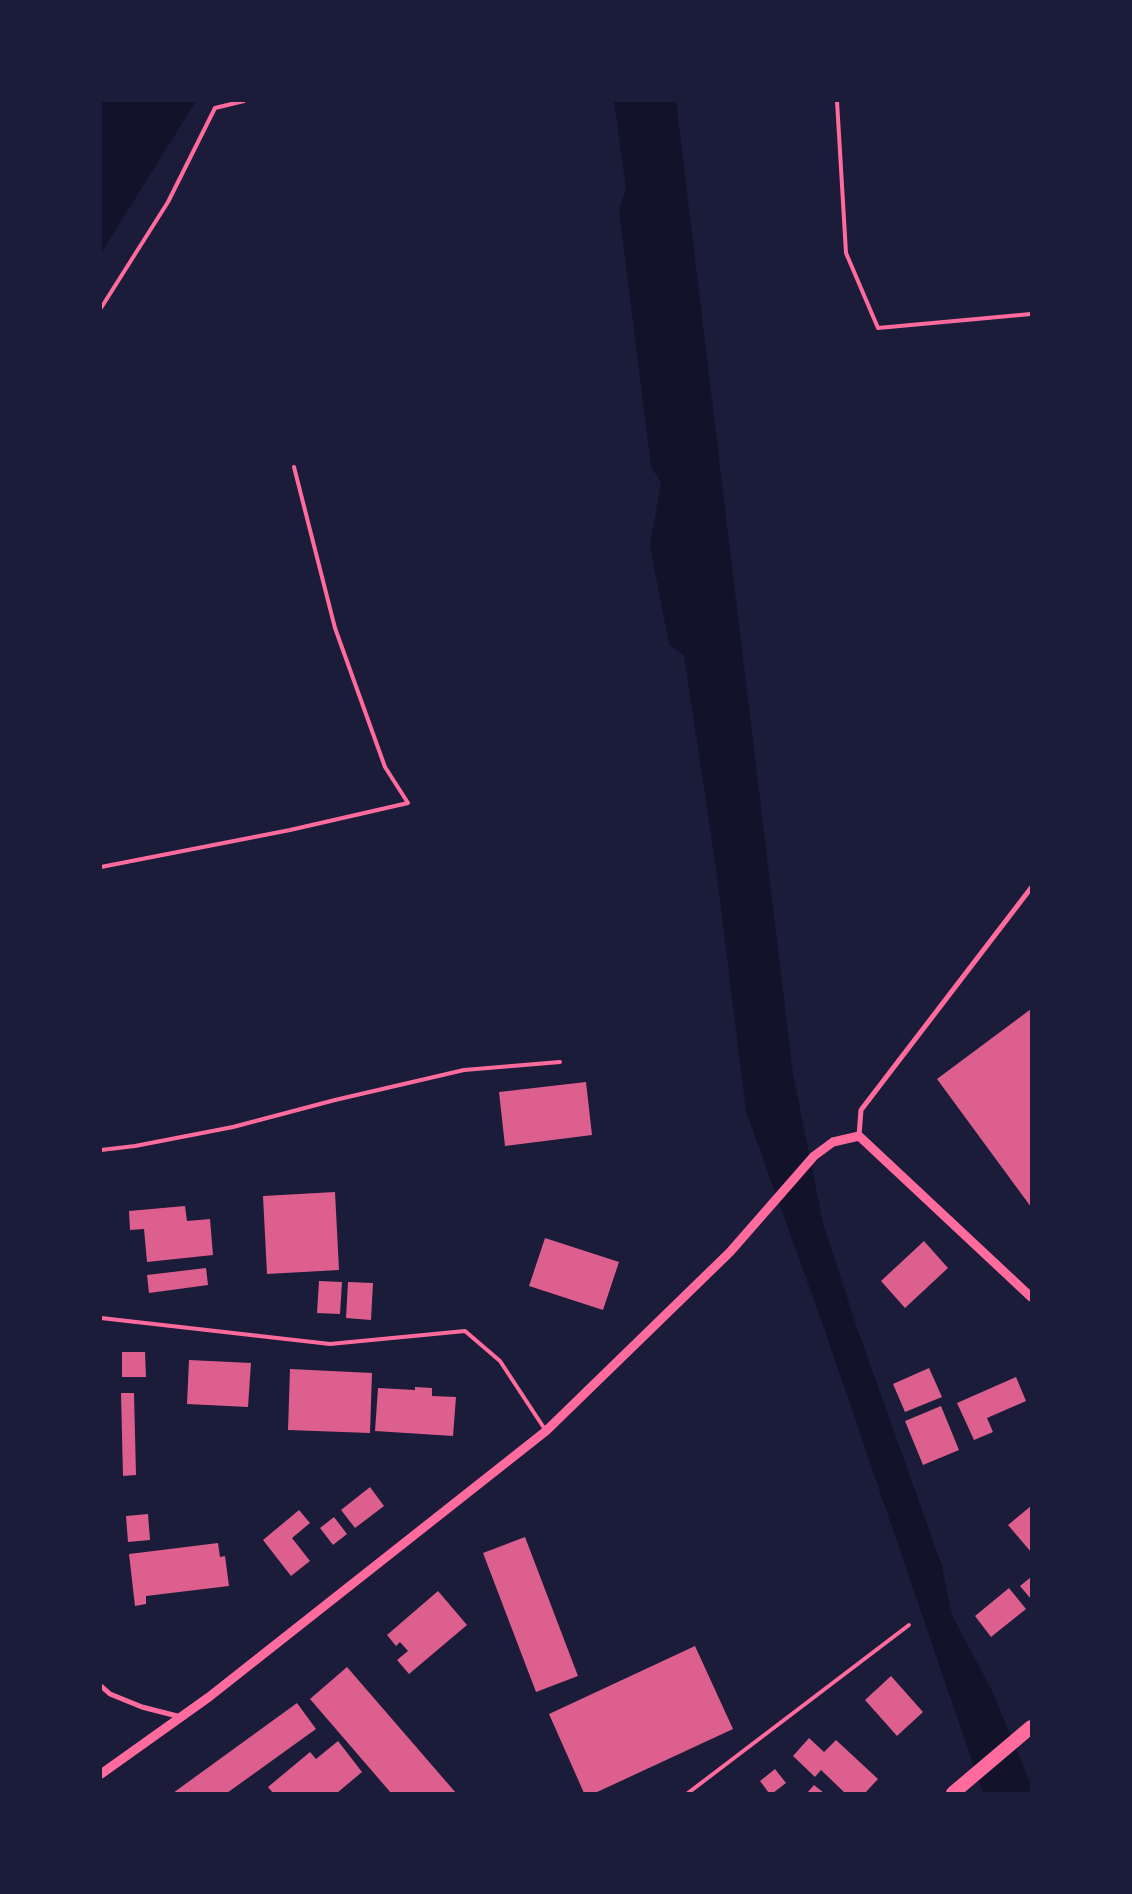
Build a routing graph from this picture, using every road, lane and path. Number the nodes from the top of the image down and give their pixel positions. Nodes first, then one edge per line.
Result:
1 (244, 101) edge
2 (837, 101) edge
3 (101, 308) edge
4 (1031, 314) edge
5 (294, 467) dead end
6 (101, 867) edge
7 (1031, 888) edge
8 (560, 1062) dead end
9 (859, 1136) junction
10 (101, 1150) edge
11 (1031, 1297) edge
12 (101, 1318) edge
13 (546, 1431) junction
14 (910, 1625) dead end
15 (101, 1686) edge
16 (181, 1717) junction
17 (1031, 1727) edge
18 (101, 1774) edge
19 (688, 1793) edge
20 (953, 1793) edge

1 - 3 lane
2 - 4 lane
5 - 6 lane
7 - 9 street
8 - 10 lane
9 - 11 street
9 - 13 street
12 - 13 lane
13 - 16 street
14 - 19 lane
15 - 16 street
16 - 18 street
17 - 20 highway

